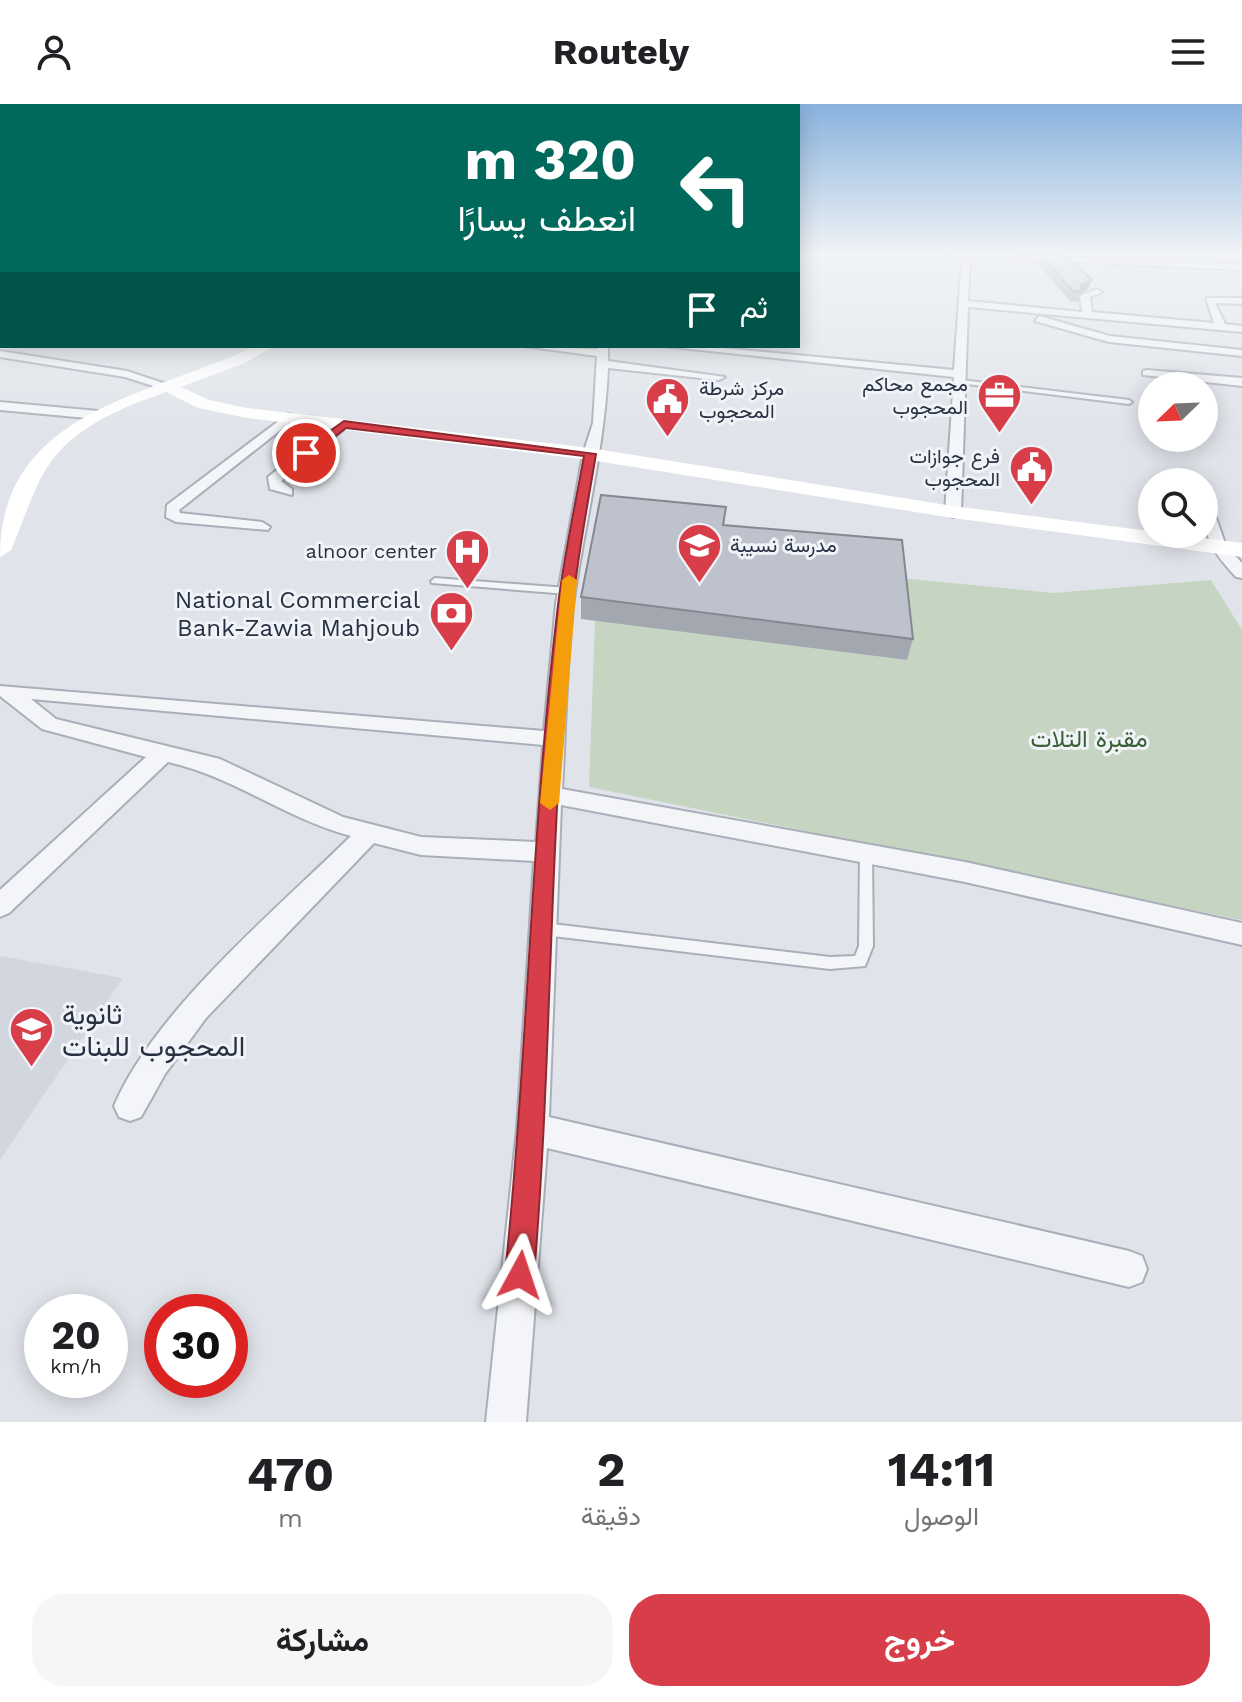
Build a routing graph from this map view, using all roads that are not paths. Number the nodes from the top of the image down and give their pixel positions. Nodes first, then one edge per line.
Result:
1 (965, 315) edge
2 (1026, 315) edge
3 (1092, 315) edge
4 (1215, 315) edge
5 (1221, 328) junction
6 (1242, 329) edge
7 (263, 348) edge
8 (545, 348) edge
9 (685, 348) edge
10 (1242, 353) edge
11 (0, 354) edge
12 (603, 355) edge
13 (719, 377) dead end
14 (961, 378) junction
15 (1218, 380) edge
16 (1242, 382) edge
17 (169, 387) junction
18 (1129, 402) dead end
19 (0, 406) edge
20 (98, 415) junction
21 (288, 418) junction
22 (344, 424) junction
23 (590, 454) junction
24 (287, 492) dead end
25 (953, 512) junction
26 (262, 527) dead end
27 (1138, 536) edge
28 (1218, 547) joint
29 (0, 550) edge
30 (1242, 550) edge
31 (1242, 573) edge
32 (435, 581) dead end
33 (568, 591) junction
34 (4, 691) edge
35 (556, 739) junction
36 (163, 754) junction
37 (550, 795) junction
38 (370, 832) junction
39 (548, 852) junction
40 (866, 854) junction
41 (0, 906) edge
42 (544, 929) junction
43 (1242, 934) edge
44 (130, 1106) dead end
45 (533, 1129) junction
46 (1129, 1269) dead end
47 (506, 1422) edge

1 - 14 street
2 - 10 street
3 - 5 street
4 - 5 street
5 - 6 street
7 - 17 street
8 - 12 street
9 - 14 street
11 - 17 street
12 - 13 street
12 - 23 street
14 - 18 lane
14 - 25 street
15 - 16 street
17 - 20 street
17 - 21 street
19 - 20 street
20 - 29 street
21 - 22 street
21 - 26 street
22 - 23 street
22 - 24 street
23 - 25 street
23 - 33 street
25 - 27 street
28 - 30 street
28 - 31 street
32 - 33 lane
33 - 35 street
34 - 35 street
34 - 36 street
35 - 37 street
36 - 38 street
36 - 41 street
37 - 39 street
37 - 40 street
38 - 39 street
38 - 44 street
39 - 42 street
40 - 42 lane
40 - 43 street
42 - 45 street
45 - 46 street
45 - 47 street

